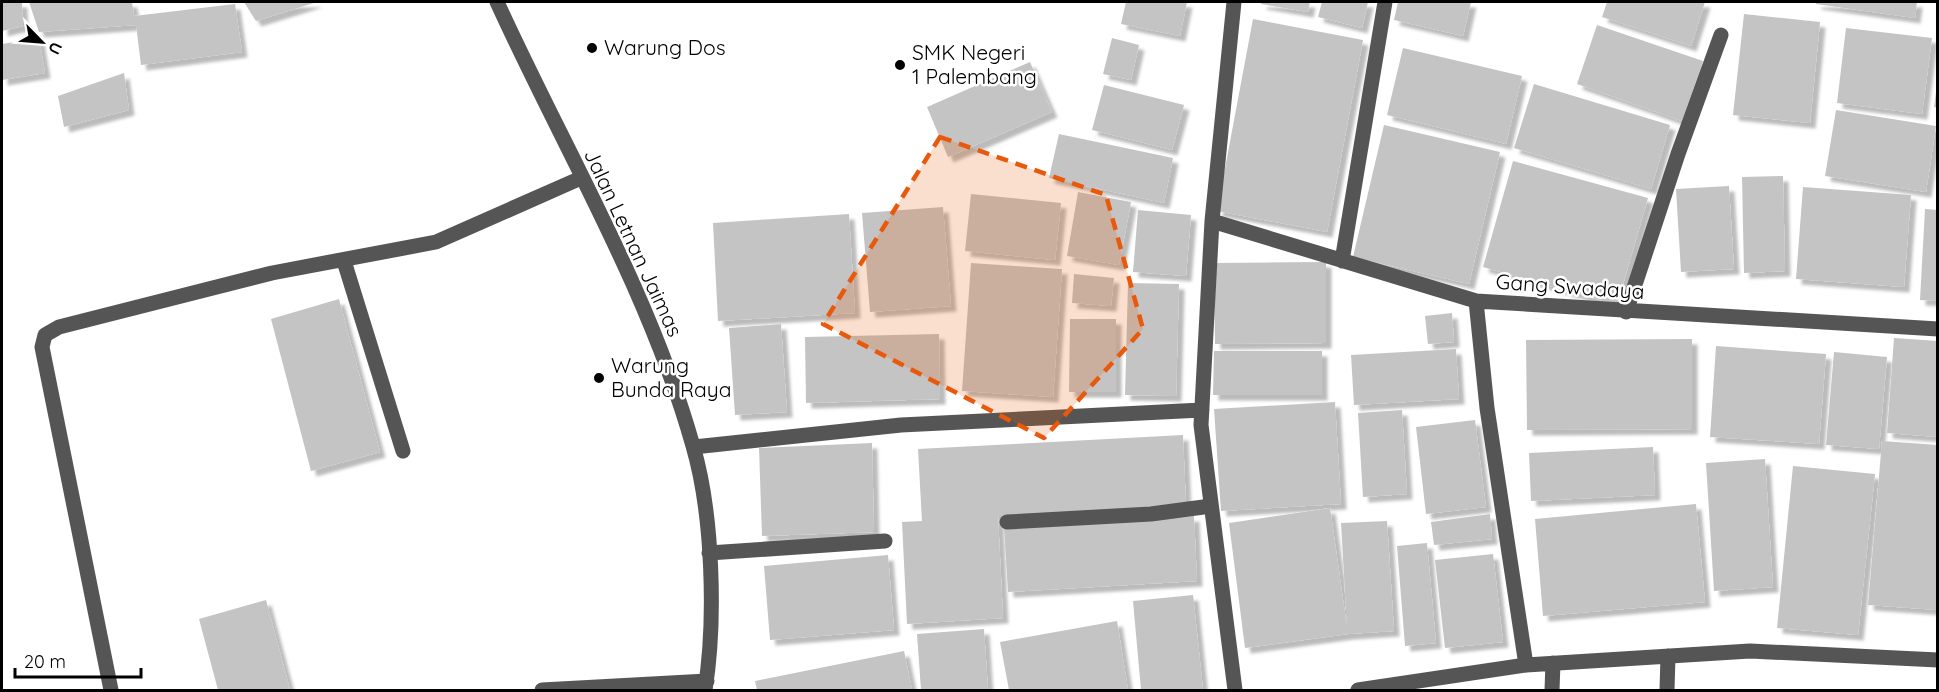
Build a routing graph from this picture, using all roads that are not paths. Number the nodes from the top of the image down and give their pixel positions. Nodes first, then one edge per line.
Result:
1 (497, 2) edge
2 (1234, 2) edge
3 (1385, 2) edge
4 (1721, 35) dead end
5 (581, 178) junction
6 (1212, 221) junction
7 (344, 261) junction
8 (1342, 261) junction
9 (1476, 301) junction
10 (1626, 312) junction
11 (1938, 329) edge
12 (1202, 410) junction
13 (694, 447) junction
14 (402, 451) dead end
15 (1212, 506) junction
16 (1006, 522) dead end
17 (885, 541) dead end
18 (709, 553) junction
19 (1668, 656) junction
20 (1938, 660) edge
21 (1553, 663) junction
22 (1526, 665) junction
23 (706, 686) edge
24 (111, 690) edge
25 (542, 690) edge
26 (1235, 690) edge
27 (1358, 690) edge
28 (1552, 690) edge
29 (1667, 690) edge

1 - 5 street, Jalan Letnan Jaimas
2 - 6 street
3 - 8 street
4 - 10 street
5 - 7 street
5 - 13 street, Jalan Letnan Jaimas
6 - 8 street, Gang Swadaya
6 - 12 street
7 - 14 street
7 - 24 street
8 - 9 street, Gang Swadaya
9 - 10 street, Gang Swadaya
9 - 22 street
10 - 11 street, Gang Swadaya
12 - 13 street
12 - 15 street
13 - 18 street, Jalan Letnan Jaimas
15 - 16 street
15 - 26 street
17 - 18 street
18 - 23 street, Jalan Letnan Jaimas
19 - 20 street
19 - 21 street
19 - 29 street
21 - 22 street
21 - 28 street
22 - 27 street
23 - 25 street

